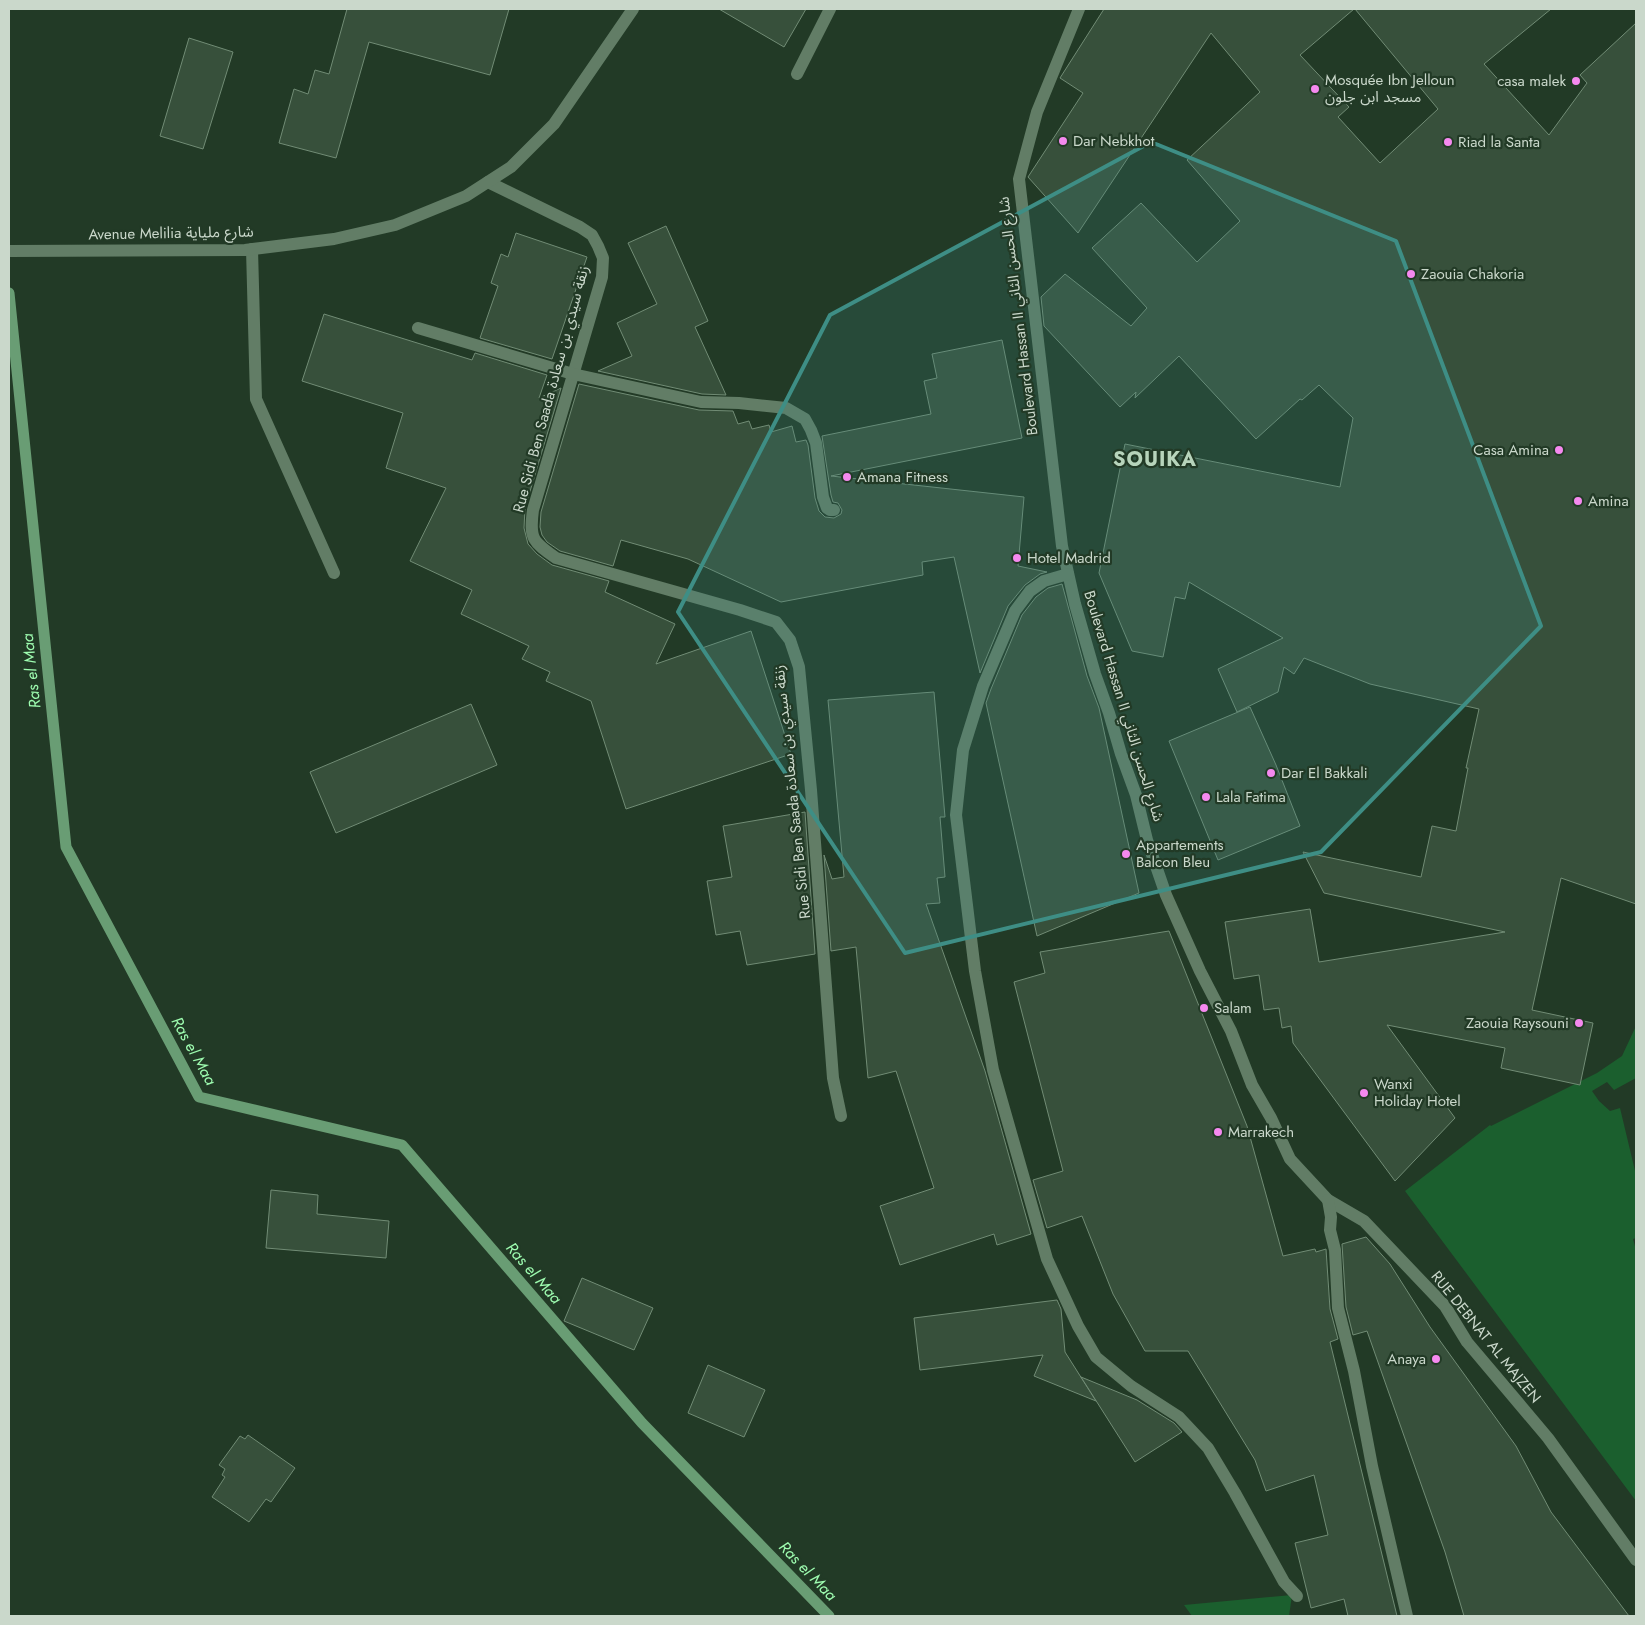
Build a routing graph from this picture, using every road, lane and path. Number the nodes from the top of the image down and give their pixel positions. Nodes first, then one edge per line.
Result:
1 (633, 9) edge
2 (830, 9) edge
3 (1078, 9) edge
4 (797, 74) dead end
5 (488, 182) junction
6 (252, 249) junction
7 (9, 251) edge
8 (418, 328) dead end
9 (573, 374) junction
10 (834, 510) dead end
11 (334, 573) dead end
12 (1068, 574) junction
13 (841, 1116) dead end
14 (1328, 1200) junction
15 (1636, 1560) edge
16 (1297, 1596) dead end
17 (1407, 1616) edge

1 - 5 street, Avenue Melilia شارع ملياية
2 - 4 street
3 - 12 street, Boulevard Hassan II شارع الحسن الثاني
5 - 6 street, Avenue Melilia شارع ملياية
5 - 9 street, Rue Sidi Ben Saada زنقة سيدي بن سعادة
6 - 7 street, Avenue Melilia شارع ملياية
6 - 11 street
8 - 9 street
9 - 10 street
9 - 13 street, Rue Sidi Ben Saada زنقة سيدي بن سعادة
12 - 14 street, Boulevard Hassan II شارع الحسن الثاني
12 - 16 street
14 - 15 street, RUE DEBNAT AL MAJZEN
14 - 17 street

